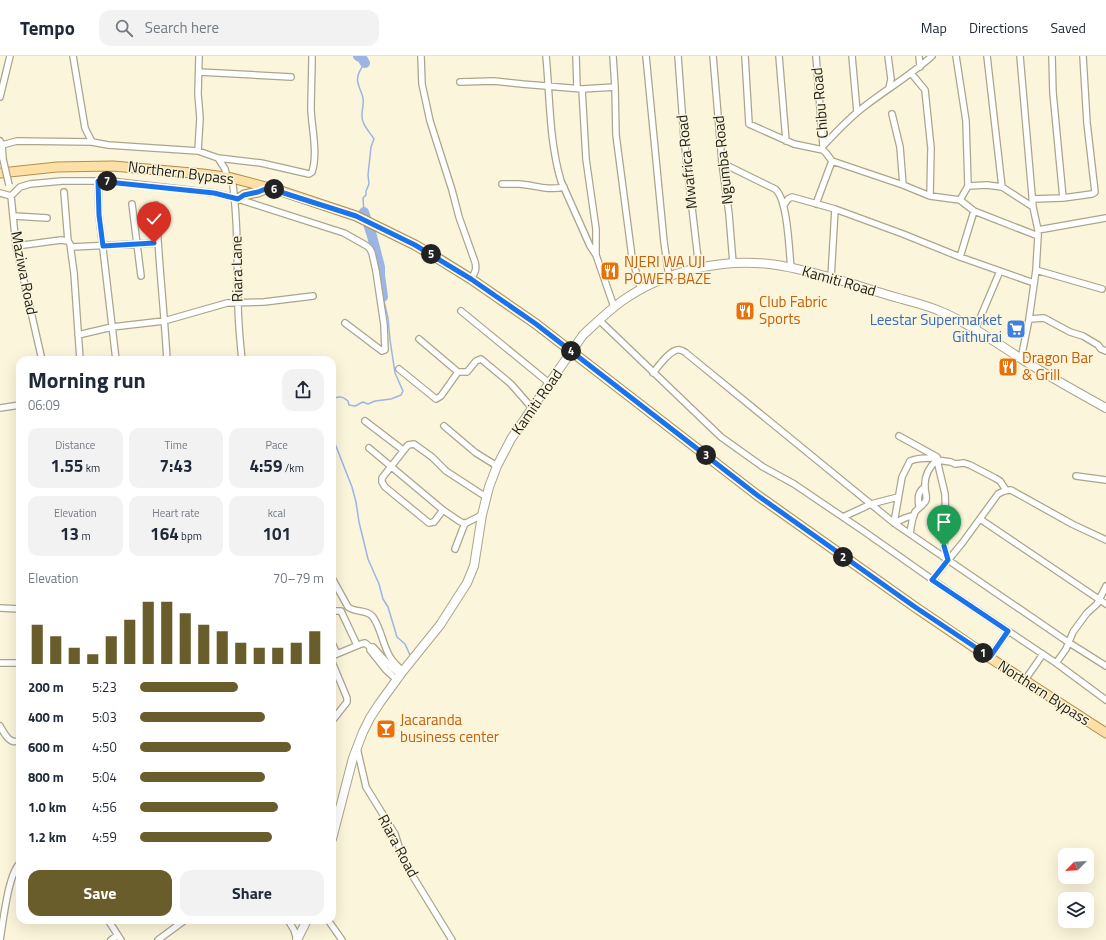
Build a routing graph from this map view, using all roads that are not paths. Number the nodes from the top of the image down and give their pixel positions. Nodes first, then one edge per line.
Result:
1 (10, 56) edge
2 (73, 56) edge
3 (199, 56) edge
4 (312, 56) edge
5 (421, 56) edge
6 (546, 56) edge
7 (576, 56) edge
8 (612, 56) edge
9 (646, 56) edge
10 (678, 56) edge
11 (713, 56) edge
12 (745, 56) edge
13 (779, 56) edge
14 (816, 56) edge
15 (852, 56) edge
16 (888, 56) edge
17 (919, 56) edge
18 (932, 56) edge
19 (956, 56) edge
20 (987, 56) edge
21 (1020, 56) edge
22 (1052, 56) edge
23 (1084, 56) edge
24 (920, 67) junction
25 (199, 72) junction
26 (911, 73) junction
27 (291, 77) dead end
28 (460, 82) dead end
29 (549, 86) junction
30 (615, 87) junction
31 (580, 88) junction
32 (889, 88) junction
33 (0, 97) edge
34 (857, 112) junction
35 (892, 114) dead end
36 (786, 141) junction
37 (92, 142) junction
38 (1, 143) edge
39 (823, 147) junction
40 (198, 151) junction
41 (220, 160) junction
42 (832, 161) junction
43 (722, 163) junction
44 (0, 173) edge
45 (216, 175) junction
46 (230, 178) junction
47 (98, 181) junction
48 (502, 184) dead end
49 (903, 185) junction
50 (968, 186) junction
51 (564, 187) junction
52 (1002, 187) junction
53 (268, 188) junction
54 (64, 192) dead end
55 (0, 193) edge
56 (11, 196) junction
57 (930, 196) junction
58 (236, 198) junction
59 (1063, 198) junction
60 (1032, 199) junction
61 (960, 200) junction
62 (132, 204) dead end
63 (156, 204) dead end
64 (816, 204) junction
65 (784, 205) junction
66 (1033, 207) junction
67 (835, 210) junction
68 (974, 211) junction
69 (14, 216) junction
70 (47, 218) dead end
71 (1106, 218) edge
72 (1038, 233) junction
73 (68, 241) junction
74 (157, 243) junction
75 (137, 244) junction
76 (16, 246) junction
77 (103, 246) junction
78 (70, 247) junction
79 (596, 255) junction
80 (960, 257) junction
81 (733, 263) junction
82 (699, 268) junction
83 (791, 268) junction
84 (1036, 270) junction
85 (1000, 271) junction
86 (141, 276) dead end
87 (669, 277) junction
88 (831, 278) junction
89 (471, 279) junction
90 (1034, 283) junction
91 (1102, 289) dead end
92 (641, 290) junction
93 (313, 296) dead end
94 (238, 302) junction
95 (614, 308) junction
96 (461, 311) dead end
97 (1029, 319) junction
98 (599, 320) junction
99 (164, 321) junction
100 (345, 323) dead end
101 (112, 327) junction
102 (975, 330) junction
103 (78, 335) junction
104 (419, 339) dead end
105 (1106, 351) edge
106 (41, 356) edge
107 (80, 356) edge
108 (116, 356) edge
109 (167, 356) edge
110 (242, 356) edge
111 (1021, 359) junction
112 (399, 368) dead end
113 (458, 372) junction
114 (653, 373) junction
115 (549, 383) junction
116 (16, 406) edge
117 (0, 408) edge
118 (532, 408) junction
119 (1106, 408) edge
120 (365, 421) dead end
121 (444, 426) dead end
122 (899, 436) dead end
123 (369, 448) dead end
124 (403, 450) junction
125 (937, 459) junction
126 (497, 466) junction
127 (391, 467) junction
128 (1076, 476) dead end
129 (1106, 480) edge
130 (1006, 490) junction
131 (486, 497) junction
132 (898, 497) junction
133 (871, 504) junction
134 (442, 510) junction
135 (482, 514) junction
136 (914, 515) junction
137 (843, 517) junction
138 (980, 519) junction
139 (465, 523) junction
140 (894, 523) junction
141 (910, 534) junction
142 (1106, 540) edge
143 (456, 549) dead end
144 (948, 560) junction
145 (932, 580) junction
146 (336, 585) edge
147 (1106, 586) edge
148 (1099, 599) junction
149 (1106, 604) edge
150 (0, 608) edge
151 (16, 609) edge
152 (336, 611) edge
153 (1008, 631) junction
154 (1068, 642) junction
155 (357, 645) junction
156 (336, 654) edge
157 (1043, 654) junction
158 (990, 657) junction
159 (0, 663) edge
160 (16, 663) edge
161 (1056, 663) junction
162 (1106, 666) edge
163 (336, 672) edge
164 (400, 675) junction
165 (1025, 680) junction
166 (1106, 700) edge
167 (336, 716) edge
168 (0, 726) edge
169 (1106, 733) edge
170 (16, 742) edge
171 (357, 746) junction
172 (336, 824) edge
173 (16, 869) edge
174 (110, 924) edge
175 (180, 924) edge
176 (290, 924) edge
177 (304, 924) edge
178 (331, 924) edge
179 (119, 938) edge
180 (0, 940) edge
181 (111, 940) edge
182 (158, 940) edge
183 (297, 940) edge
184 (342, 940) edge
185 (452, 940) edge

1 - 33 street
2 - 37 street
3 - 25 street
4 - 41 street
5 - 89 street
6 - 29 street
7 - 31 street
8 - 30 street
9 - 87 street
10 - 82 street, Mwafrica Road
11 - 43 street, Ngumba Road
12 - 36 street
13 - 36 street
14 - 39 street, Chibu Road
15 - 34 street
16 - 32 street
17 - 24 street
18 - 24 street
19 - 50 street
20 - 52 street
21 - 60 street
22 - 59 street
23 - 59 street
24 - 26 street
25 - 27 street
25 - 40 street
26 - 32 street
26 - 57 street
28 - 29 street
29 - 31 street
29 - 51 street
30 - 31 street
30 - 92 street
31 - 79 street
32 - 34 street
34 - 39 street
35 - 49 street
36 - 39 street
37 - 38 street
37 - 40 street
38 - 56 street, Maziwa Road, bridge
39 - 42 street
40 - 41 street
41 - 45 street
41 - 46 street, Riara Lane
42 - 49 street
42 - 64 street
43 - 65 street
43 - 81 street, Ngumba Road
44 - 45 main road, Northern Bypass
45 - 46 main road, Northern Bypass
46 - 53 main road, Northern Bypass
46 - 58 street, Riara Lane
47 - 56 street
47 - 58 street
47 - 77 street
48 - 51 street
49 - 57 street
50 - 52 street
50 - 61 street
51 - 79 street
52 - 66 street
53 - 58 main road
53 - 89 main road, Northern Bypass
54 - 73 street
55 - 56 street
56 - 69 street, Maziwa Road
57 - 61 street
58 - 94 street, Riara Lane
58 - 100 street
59 - 60 street
60 - 66 street
61 - 68 street
62 - 75 street
63 - 74 street
64 - 65 street
64 - 67 street
65 - 83 street
66 - 72 street
67 - 80 street
67 - 88 street
68 - 72 street
68 - 80 street
69 - 70 street
69 - 76 street, Maziwa Road
71 - 72 street
72 - 84 street
73 - 76 street
73 - 78 street
74 - 75 street
74 - 99 street
75 - 77 street
75 - 86 street
76 - 106 street, Maziwa Road
77 - 78 street
77 - 101 street
78 - 103 street
79 - 95 street
80 - 85 street
81 - 82 main road, Kamiti Road
81 - 83 main road, Kamiti Road
82 - 87 main road, Kamiti Road
83 - 88 main road, Kamiti Road
84 - 90 street
84 - 91 street
85 - 90 street
85 - 102 street
87 - 92 main road, Kamiti Road
88 - 102 main road, Kamiti Road
89 - 158 main road, Northern Bypass
90 - 97 street
92 - 95 main road, Kamiti Road
93 - 94 street
94 - 99 street
94 - 110 street, Riara Lane
95 - 98 main road, Kamiti Road
96 - 115 street
97 - 105 street
97 - 111 street
98 - 114 street
98 - 115 main road, Kamiti Road, bridge
99 - 101 street
99 - 109 street
101 - 103 street
101 - 108 street
102 - 111 main road, Kamiti Road
103 - 107 street
104 - 113 street
111 - 119 main road, Kamiti Road
112 - 113 street
113 - 118 street
114 - 133 street
114 - 137 street
115 - 118 main road, Kamiti Road
116 - 117 street
118 - 126 main road, Kamiti Road
120 - 124 street
121 - 126 street
122 - 125 street
123 - 127 street
124 - 127 street
124 - 131 street
125 - 130 street
125 - 132 street
125 - 136 street
125 - 144 street
126 - 131 main road, Kamiti Road
127 - 134 street
127 - 134 street
128 - 129 street
130 - 138 street
130 - 142 street
131 - 135 main road, Kamiti Road
132 - 133 street
132 - 140 street
133 - 137 street
133 - 140 street
134 - 139 street
135 - 139 street
135 - 164 main road, Kamiti Road
136 - 140 street
136 - 141 street
137 - 145 street
138 - 144 street
138 - 148 street
139 - 143 street
140 - 141 street
141 - 144 street
144 - 145 street
144 - 154 street
145 - 153 street
146 - 164 street
147 - 148 street
148 - 149 street
148 - 154 street
150 - 151 street
152 - 155 street
153 - 157 street
153 - 158 street
154 - 161 street
154 - 162 street
155 - 156 street
155 - 164 street
157 - 161 street
157 - 165 street
158 - 165 main road, Northern Bypass
159 - 160 street
161 - 166 street
163 - 167 street
164 - 171 main road, Kamiti Road
165 - 169 main road, Northern Bypass
168 - 170 street
171 - 172 main road, Kamiti Road
171 - 185 street, Riara Road
173 - 180 street
174 - 179 street
175 - 182 street
176 - 183 street
177 - 183 main road
178 - 184 street
179 - 181 street

